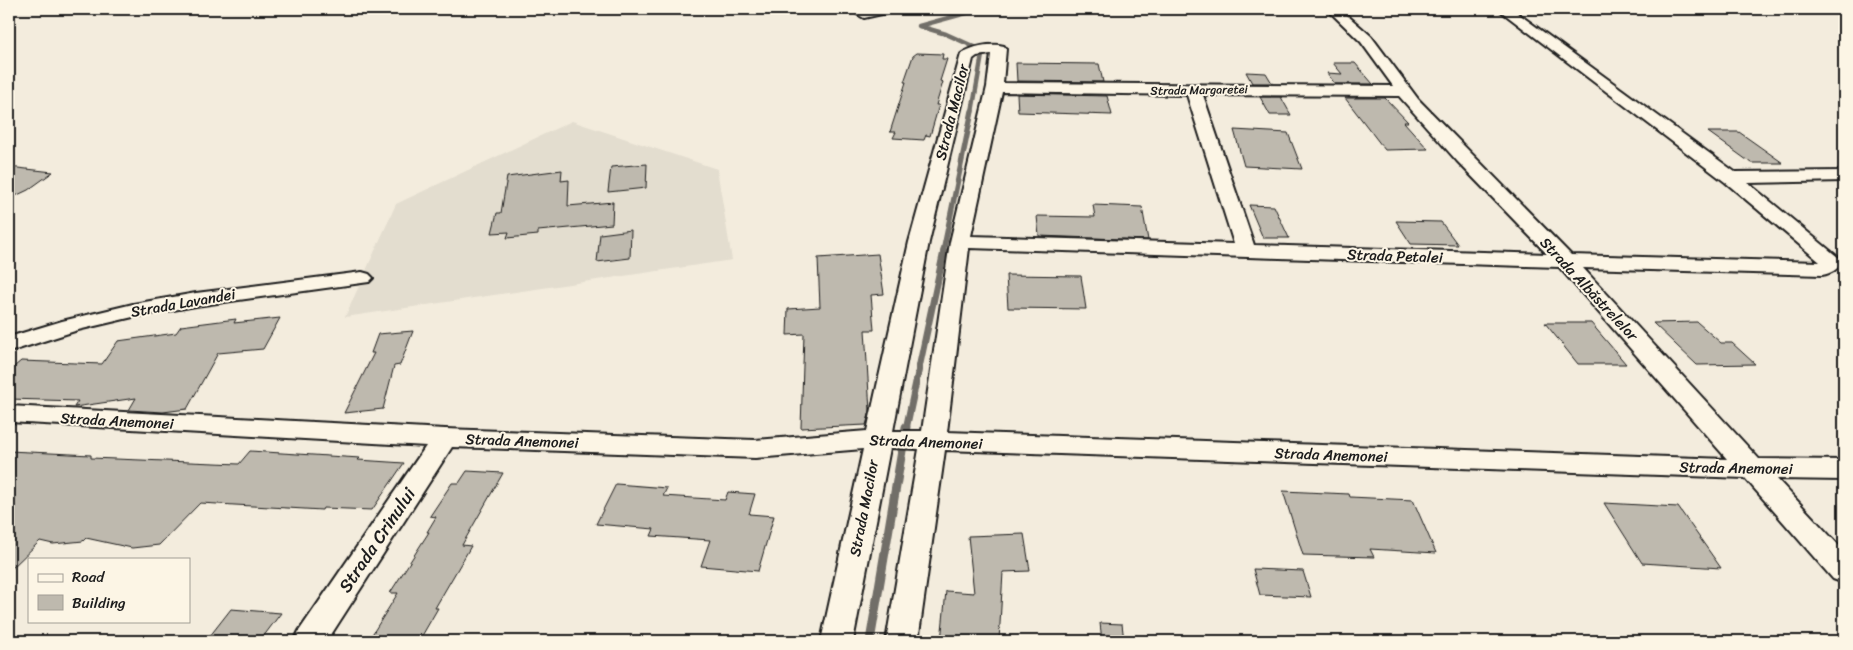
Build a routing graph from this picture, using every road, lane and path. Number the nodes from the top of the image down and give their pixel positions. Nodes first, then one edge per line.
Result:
1 (886, 9) edge
2 (1333, 9) edge
3 (1504, 9) edge
4 (864, 14) dead end
5 (995, 87) junction
6 (1193, 89) junction
7 (1404, 91) junction
8 (1844, 176) edge
9 (1731, 178) junction
10 (960, 242) junction
11 (1246, 251) junction
12 (1566, 262) junction
13 (362, 278) dead end
14 (9, 345) edge
15 (9, 414) edge
16 (445, 438) junction
17 (883, 439) junction
18 (926, 442) junction
19 (1754, 469) junction
20 (1844, 470) edge
21 (1844, 571) edge
22 (310, 641) edge
23 (837, 641) edge
24 (902, 641) edge

1 - 4 street
2 - 7 street, Strada Albăstrelelor
3 - 9 street
5 - 6 street, Strada Margaretei
5 - 10 street, Strada Macilor
5 - 17 street, Strada Macilor
6 - 7 street, Strada Margaretei
6 - 11 street
7 - 12 street, Strada Albăstrelelor
8 - 9 street
9 - 12 street, Strada Petalei
10 - 11 street, Strada Petalei
10 - 18 street, Strada Macilor
11 - 12 street, Strada Petalei
12 - 19 street, Strada Albăstrelelor
13 - 14 street, Strada Lavandei
15 - 16 street, Strada Anemonei
16 - 17 street, Strada Anemonei
16 - 22 street, Strada Crinului
17 - 18 street, Strada Anemonei
17 - 23 street, Strada Macilor
18 - 19 street, Strada Anemonei
18 - 24 street, Strada Macilor
19 - 20 street, Strada Anemonei
19 - 21 street, Strada Albăstrelelor

